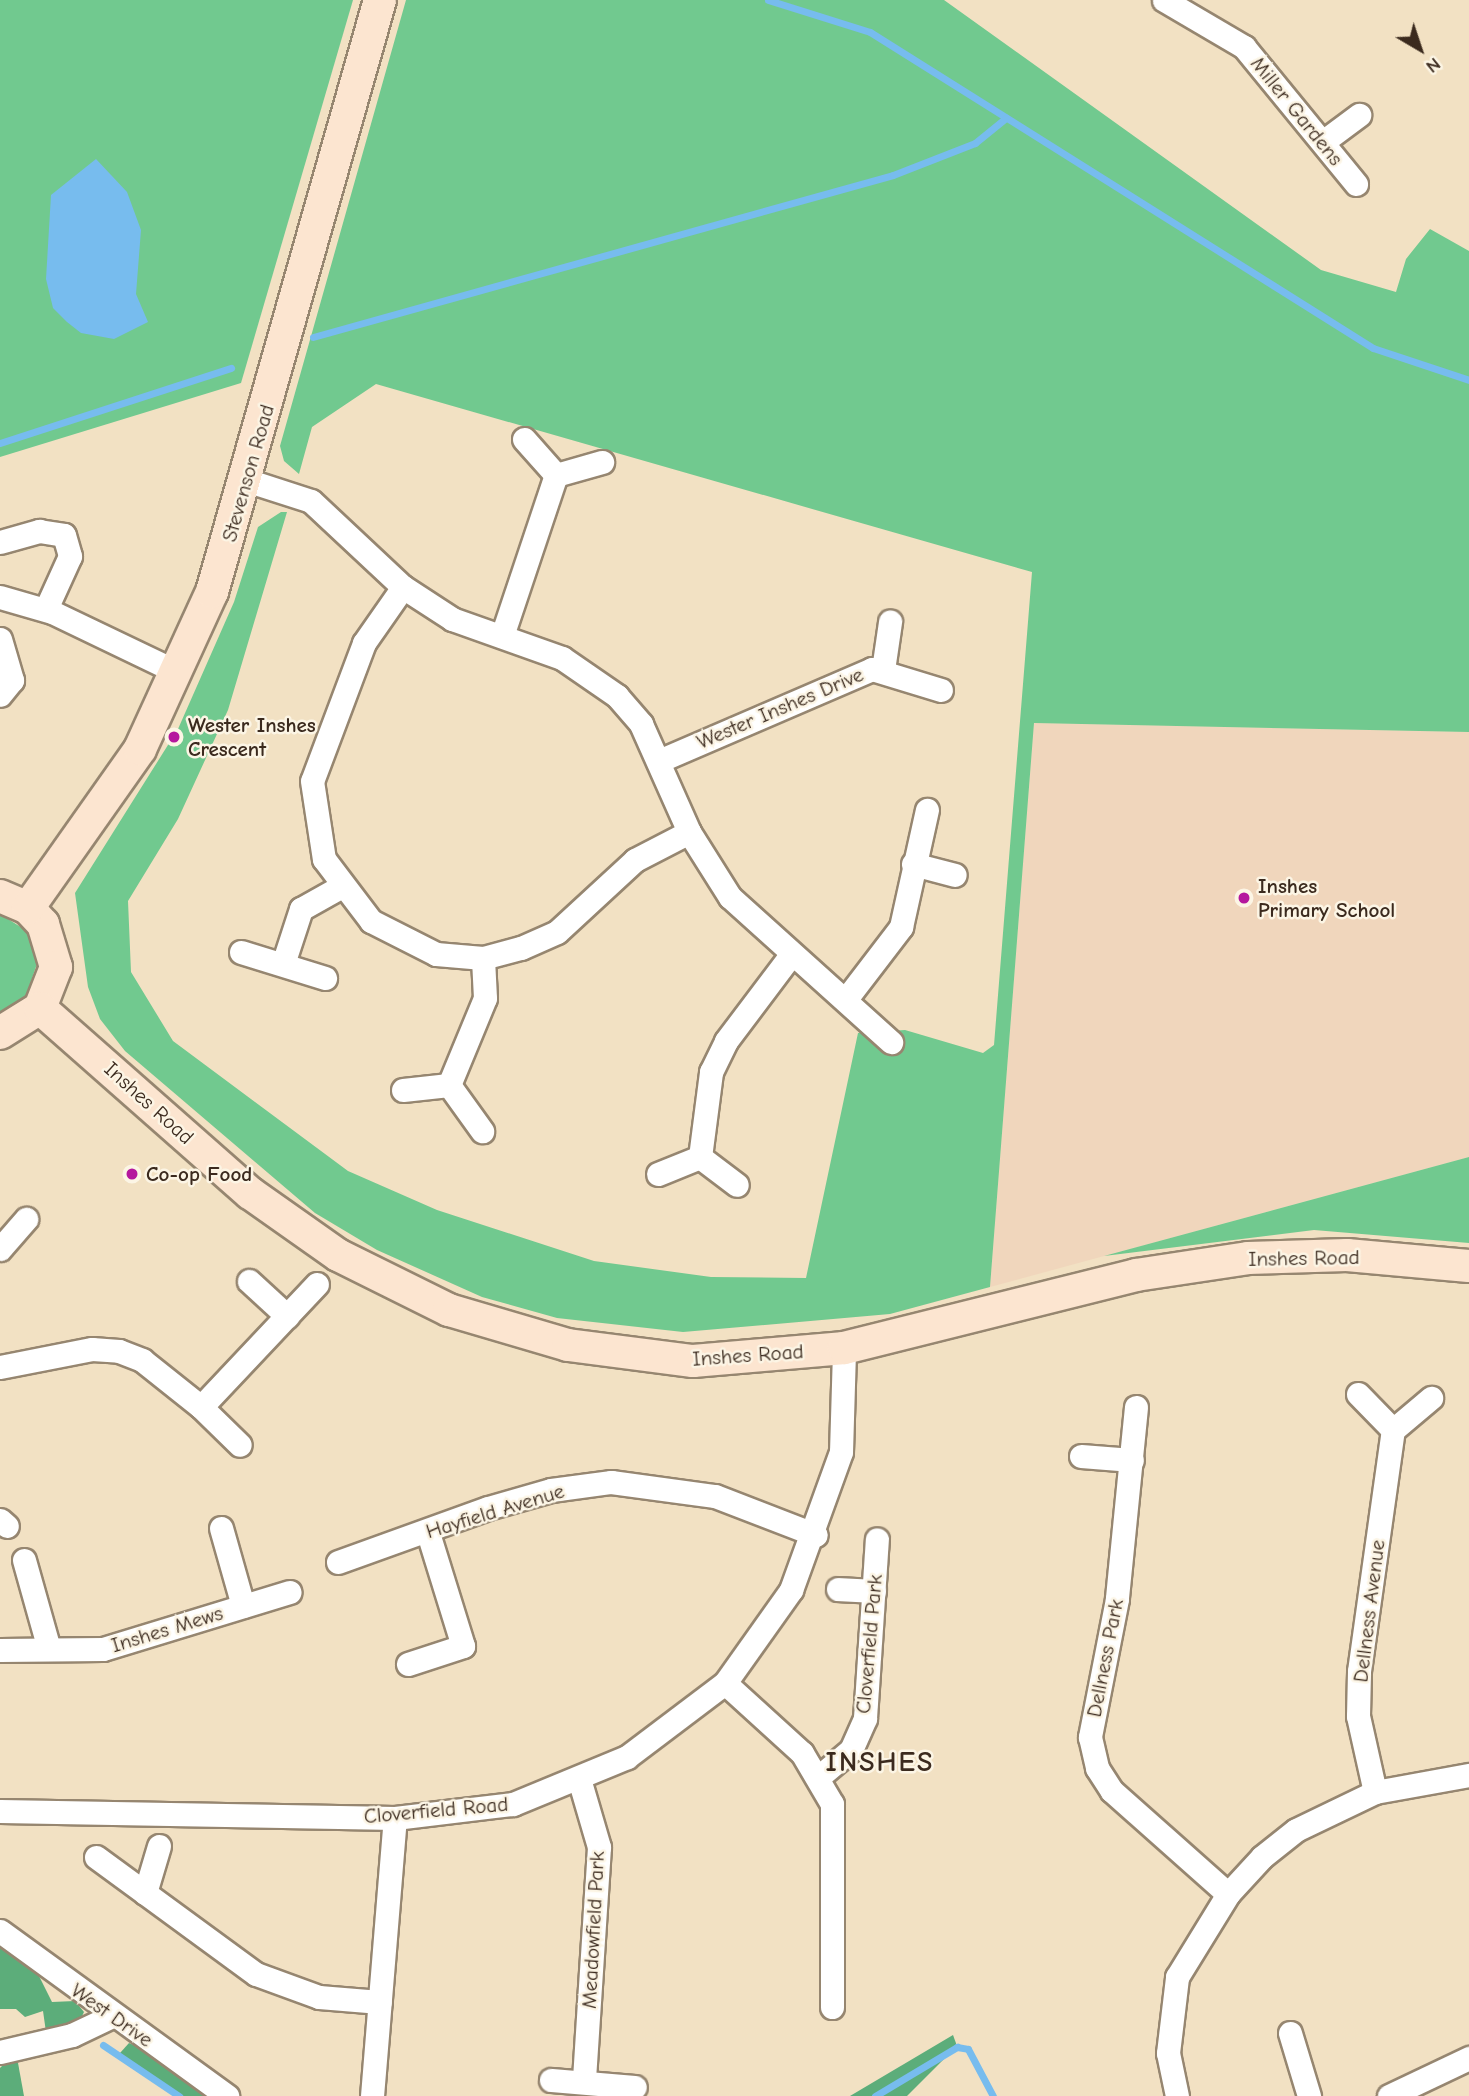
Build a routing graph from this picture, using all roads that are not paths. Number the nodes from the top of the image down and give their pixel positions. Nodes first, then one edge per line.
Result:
1 (380, 0) edge
2 (1164, 0) edge
3 (1359, 115) dead end
4 (1324, 141) junction
5 (1356, 184) dead end
6 (524, 439) dead end
7 (602, 462) dead end
8 (556, 475) junction
9 (246, 480) junction
10 (0, 542) edge
11 (403, 587) junction
12 (0, 597) edge
13 (46, 609) junction
14 (890, 622) dead end
15 (502, 636) junction
16 (0, 639) edge
17 (883, 670) junction
18 (177, 672) junction
19 (941, 690) dead end
20 (0, 695) edge
21 (660, 760) junction
22 (927, 810) dead end
23 (689, 832) junction
24 (913, 864) junction
25 (955, 875) dead end
26 (340, 887) junction
27 (14, 902) edge
28 (241, 952) dead end
29 (790, 956) junction
30 (482, 958) junction
31 (283, 964) junction
32 (325, 978) dead end
33 (846, 999) junction
34 (40, 1008) junction
35 (0, 1033) edge
36 (891, 1042) dead end
37 (449, 1085) junction
38 (403, 1090) dead end
39 (482, 1131) dead end
40 (700, 1157) junction
41 (658, 1174) dead end
42 (737, 1185) dead end
43 (26, 1219) dead end
44 (3, 1239) edge
45 (1469, 1265) edge
46 (249, 1281) dead end
47 (317, 1284) dead end
48 (287, 1316) junction
49 (844, 1348) junction
50 (0, 1367) edge
51 (1358, 1394) dead end
52 (1431, 1398) dead end
53 (201, 1407) junction
54 (1136, 1407) dead end
55 (1393, 1430) junction
56 (240, 1445) dead end
57 (1081, 1456) dead end
58 (1132, 1460) junction
59 (221, 1528) dead end
60 (427, 1530) junction
61 (816, 1535) junction
62 (877, 1539) dead end
63 (24, 1560) dead end
64 (338, 1562) dead end
65 (838, 1589) dead end
66 (874, 1591) junction
67 (289, 1592) dead end
68 (243, 1606) junction
69 (49, 1649) junction
70 (0, 1650) edge
71 (408, 1664) dead end
72 (725, 1684) junction
73 (821, 1775) junction
74 (1469, 1775) edge
75 (580, 1782) junction
76 (1375, 1792) junction
77 (0, 1811) edge
78 (395, 1818) junction
79 (159, 1846) dead end
80 (96, 1857) dead end
81 (145, 1893) junction
82 (1228, 1894) junction
83 (0, 1931) edge
84 (380, 2002) junction
85 (832, 2007) dead end
86 (113, 2016) junction
87 (1290, 2033) dead end
88 (0, 2052) edge
89 (1469, 2058) edge
90 (551, 2080) dead end
91 (584, 2081) junction
92 (635, 2087) dead end
93 (227, 2096) edge
94 (372, 2096) edge
95 (1177, 2096) edge
96 (1309, 2096) edge
97 (1389, 2096) edge

1 - 9 street, Stevenson Road
2 - 4 street, Miller Gardens
3 - 4 street
4 - 5 street, Miller Gardens
6 - 8 street
7 - 8 street
8 - 15 street
9 - 11 street
9 - 18 street, Stevenson Road
10 - 13 street
11 - 15 street
11 - 26 street
12 - 13 street
13 - 18 street
14 - 17 street
15 - 21 street
16 - 20 street
17 - 19 street, Wester Inshes Drive
17 - 21 street, Wester Inshes Drive
18 - 27 street, Stevenson Road
21 - 23 street
22 - 24 street
23 - 29 street
23 - 30 street
24 - 25 street
24 - 33 street
26 - 30 street
26 - 31 street
27 - 34 street
28 - 31 street
29 - 33 street
29 - 40 street
30 - 37 street
31 - 32 street
33 - 36 street
34 - 35 street
34 - 49 street, Inshes Road
37 - 38 street
37 - 39 street
40 - 41 street
40 - 42 street
43 - 44 street
45 - 49 street, Inshes Road
46 - 48 street
47 - 48 street
48 - 53 street
49 - 61 street, Cloverfield Road
50 - 53 street
51 - 55 street
52 - 55 street
53 - 56 street
54 - 58 street, Dellness Park
55 - 76 street, Dellness Avenue
57 - 58 street
58 - 82 street, Dellness Park
59 - 68 street
60 - 61 street, Hayfield Avenue
60 - 64 street, Hayfield Avenue
60 - 71 street
61 - 72 street, Cloverfield Road
62 - 66 street, Cloverfield Park
63 - 69 street
65 - 66 street
66 - 73 street, Cloverfield Park
67 - 68 street, Inshes Mews
68 - 69 street, Inshes Mews
69 - 70 street, Inshes Mews
72 - 73 street
72 - 75 street, Cloverfield Road
73 - 85 street
74 - 76 street
75 - 78 street, Cloverfield Road
75 - 91 street, Meadowfield Park
76 - 82 street
77 - 78 street, Cloverfield Road
78 - 84 street
79 - 81 street
80 - 81 street
81 - 84 street
82 - 95 street
83 - 86 street, West Drive
84 - 94 street
86 - 88 street
86 - 93 street, West Drive
87 - 96 street
89 - 97 street
90 - 91 street
91 - 92 street

